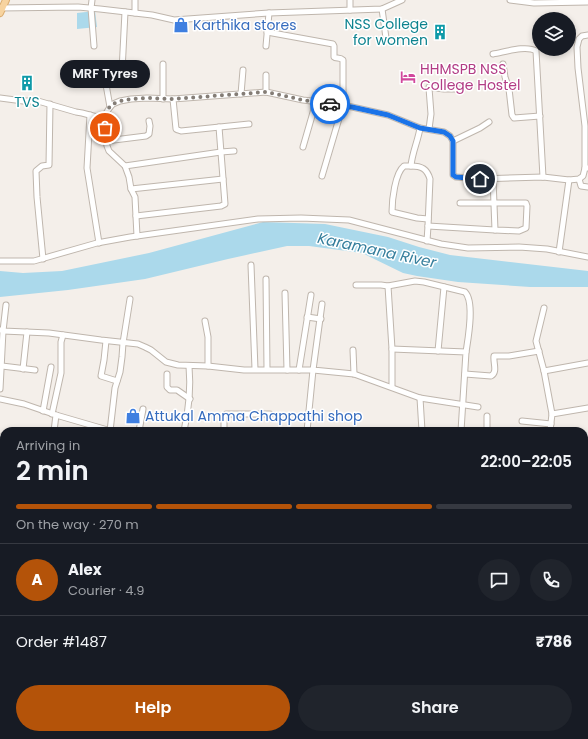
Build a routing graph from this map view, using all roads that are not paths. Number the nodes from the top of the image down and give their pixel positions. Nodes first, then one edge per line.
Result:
1 (6, 0) edge
2 (92, 0) edge
3 (135, 0) edge
4 (350, 0) edge
5 (402, 0) edge
6 (510, 0) edge
7 (588, 2) edge
8 (91, 8) junction
9 (382, 9) junction
10 (1, 10) edge
11 (350, 10) junction
12 (125, 12) junction
13 (135, 13) junction
14 (269, 13) junction
15 (267, 32) junction
16 (588, 35) edge
17 (386, 38) dead end
18 (94, 46) dead end
19 (266, 46) dead end
20 (493, 54) dead end
21 (163, 64) dead end
22 (503, 64) dead end
23 (243, 70) dead end
24 (122, 71) dead end
25 (266, 75) dead end
26 (105, 79) dead end
27 (460, 89) dead end
28 (266, 92) junction
29 (241, 94) junction
30 (0, 98) edge
31 (163, 99) junction
32 (173, 99) junction
33 (316, 102) junction
34 (50, 104) junction
35 (343, 105) junction
36 (110, 106) junction
37 (90, 115) junction
38 (105, 115) junction
39 (540, 116) junction
40 (149, 121) dead end
41 (488, 122) dead end
42 (250, 124) dead end
43 (219, 127) junction
44 (420, 128) junction
45 (429, 129) junction
46 (106, 141) junction
47 (453, 141) junction
48 (303, 147) dead end
49 (234, 151) dead end
50 (222, 152) junction
51 (125, 166) junction
52 (411, 166) junction
53 (586, 168) edge
54 (322, 176) dead end
55 (543, 177) junction
56 (493, 178) junction
57 (224, 179) junction
58 (579, 179) junction
59 (570, 180) junction
60 (588, 187) edge
61 (131, 189) junction
62 (460, 203) dead end
63 (494, 203) junction
64 (136, 216) junction
65 (428, 219) junction
66 (428, 226) junction
67 (496, 230) junction
68 (137, 236) junction
69 (427, 241) junction
70 (99, 243) junction
71 (559, 252) junction
72 (588, 257) edge
73 (43, 258) junction
74 (0, 261) edge
75 (251, 265) dead end
76 (266, 279) dead end
77 (356, 285) dead end
78 (388, 286) junction
79 (444, 287) junction
80 (285, 293) dead end
81 (311, 295) dead end
82 (130, 299) dead end
83 (322, 304) dead end
84 (6, 306) dead end
85 (544, 308) dead end
86 (307, 317) junction
87 (320, 319) junction
88 (205, 321) dead end
89 (2, 330) edge
90 (28, 332) junction
91 (62, 335) junction
92 (106, 341) junction
93 (123, 343) junction
94 (392, 349) junction
95 (353, 350) dead end
96 (438, 351) junction
97 (539, 351) junction
98 (466, 352) junction
99 (588, 363) edge
100 (2, 366) junction
101 (189, 366) junction
102 (208, 366) junction
103 (51, 367) dead end
104 (24, 369) junction
105 (255, 369) junction
106 (35, 370) dead end
107 (267, 370) junction
108 (287, 370) junction
109 (299, 370) junction
110 (313, 370) junction
111 (544, 371) junction
112 (167, 374) dead end
113 (354, 374) junction
114 (465, 374) junction
115 (118, 381) junction
116 (392, 388) junction
117 (0, 389) edge
118 (420, 398) junction
119 (0, 399) edge
120 (190, 399) junction
121 (463, 405) junction
122 (478, 407) dead end
123 (588, 408) edge
124 (143, 409) dead end
125 (43, 410) junction
126 (54, 414) junction
127 (270, 414) dead end
128 (552, 414) junction
129 (487, 416) dead end
130 (522, 421) dead end
131 (551, 424) junction
132 (54, 427) edge
133 (97, 427) edge
134 (110, 427) edge
135 (141, 427) edge
136 (185, 427) edge
137 (224, 427) edge
138 (307, 427) edge
139 (422, 427) edge
140 (461, 427) edge
141 (487, 427) edge
142 (551, 427) edge

1 - 10 main road
2 - 8 street
3 - 13 street
4 - 11 street
5 - 9 street
6 - 7 street
8 - 10 street
8 - 12 street
8 - 18 street
9 - 11 street
9 - 17 street
11 - 14 street
12 - 13 street
12 - 24 street
13 - 14 street
14 - 15 street
15 - 19 street
15 - 35 street
16 - 53 street
20 - 39 street
21 - 31 street
22 - 39 street
23 - 29 street
25 - 28 street
26 - 36 street
27 - 45 street
28 - 29 street
28 - 33 street
29 - 32 street
30 - 34 street
31 - 32 street
31 - 36 street
32 - 43 street
33 - 35 street
33 - 48 street
34 - 37 street
34 - 73 street
35 - 44 street
35 - 54 street
36 - 38 street
37 - 38 street
37 - 70 street
38 - 46 street
39 - 55 street
40 - 46 street
41 - 47 street
42 - 43 street
43 - 50 street
44 - 45 street
44 - 52 street
45 - 47 street
46 - 51 street
47 - 56 street
49 - 50 street
50 - 51 street
50 - 57 street
51 - 61 street
52 - 65 street
52 - 65 street
53 - 58 street
55 - 56 street
55 - 59 street
56 - 63 street
57 - 61 street
57 - 64 street
58 - 59 street
58 - 60 street
59 - 71 street
61 - 64 street
62 - 63 street
63 - 67 street
63 - 67 street
64 - 68 street
65 - 66 street
66 - 67 street
66 - 69 street
68 - 69 street
68 - 70 street
69 - 71 street
70 - 73 street
71 - 72 street
73 - 74 street
75 - 105 street
76 - 107 street
77 - 78 street
78 - 79 street
78 - 94 street
79 - 96 street
79 - 98 street
80 - 108 street
81 - 86 street
82 - 93 street
83 - 87 street
84 - 89 street
85 - 97 street
86 - 87 street
86 - 109 street
87 - 110 street
88 - 102 street
89 - 90 street
89 - 100 street
90 - 91 street
90 - 104 street
91 - 92 street
91 - 126 street
92 - 93 street
92 - 115 street
93 - 101 street
93 - 115 street
94 - 96 street
94 - 116 street
95 - 113 street
96 - 98 street
97 - 111 street
97 - 114 street
98 - 114 street
99 - 111 street
100 - 104 street
100 - 117 street
101 - 102 street
101 - 120 street
102 - 105 street
103 - 125 street
104 - 106 street
105 - 107 street
107 - 108 street
108 - 109 street
109 - 110 street
110 - 113 street
110 - 138 street
111 - 128 street
112 - 120 street
113 - 116 street
114 - 121 street
115 - 134 street
116 - 118 street
118 - 121 street
118 - 139 street
119 - 125 street
120 - 136 street
121 - 122 street
121 - 140 street
123 - 128 street
124 - 135 street
125 - 126 street
126 - 132 street
126 - 133 street
127 - 137 street
128 - 131 street
129 - 141 street
130 - 131 street
131 - 142 street

